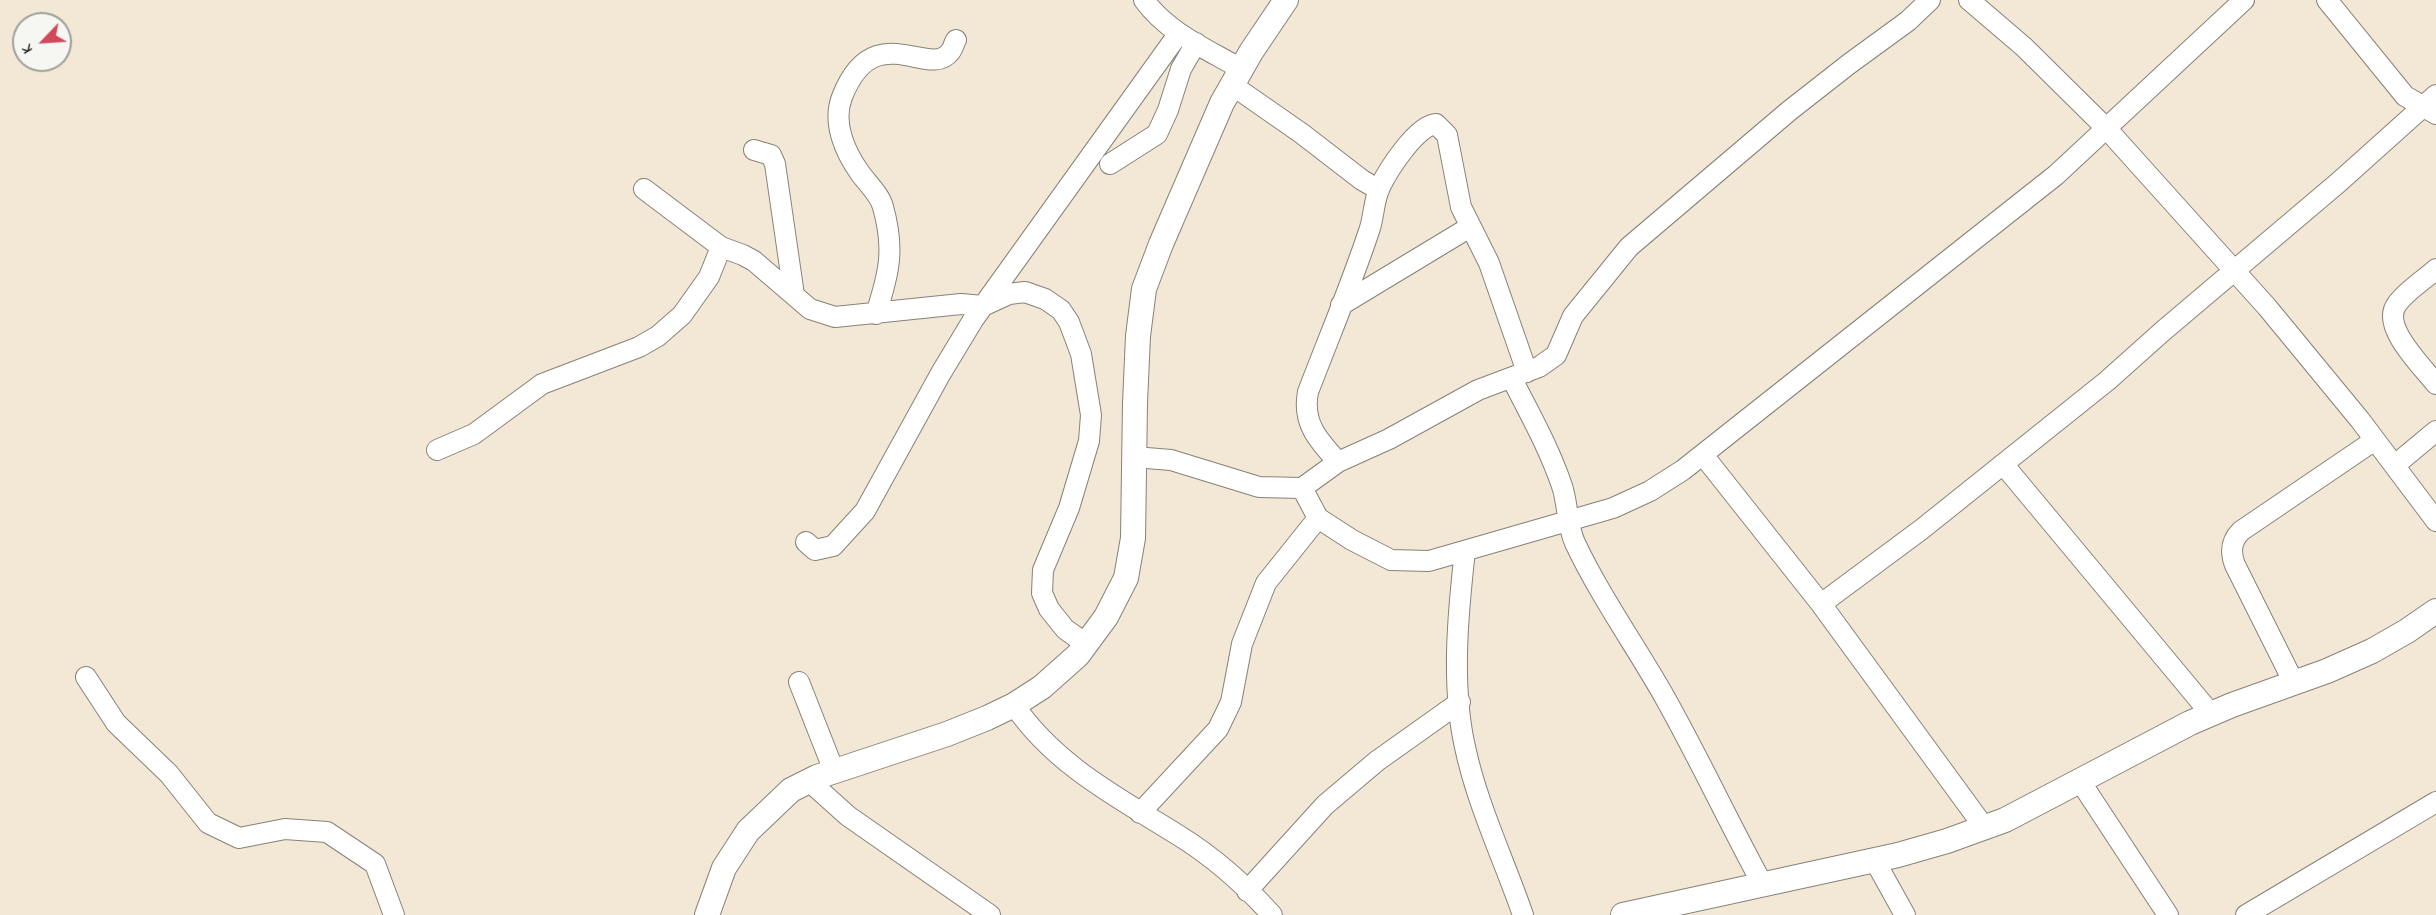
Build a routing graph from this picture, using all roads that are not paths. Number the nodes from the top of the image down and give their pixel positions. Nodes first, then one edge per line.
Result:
1 (1144, 0) edge
2 (1286, 0) edge
3 (1930, 0) edge
4 (1970, 0) edge
5 (2244, 0) edge
6 (2327, 0) edge
7 (1187, 38) junction
8 (956, 40) dead end
9 (1237, 77) junction
10 (2432, 105) edge
11 (2106, 128) junction
12 (753, 150) dead end
13 (1110, 164) dead end
14 (644, 189) dead end
15 (1379, 190) junction
16 (1470, 226) junction
17 (721, 247) junction
18 (2436, 269) edge
19 (2233, 272) junction
20 (794, 295) junction
21 (1341, 305) junction
22 (983, 306) junction
23 (876, 314) junction
24 (1520, 375) junction
25 (2436, 384) edge
26 (2436, 431) edge
27 (2375, 440) junction
28 (436, 450) dead end
29 (1703, 455) junction
30 (1134, 457) junction
31 (1338, 462) junction
32 (2003, 464) junction
33 (2395, 465) junction
34 (1302, 488) junction
35 (1318, 518) junction
36 (1570, 521) junction
37 (2436, 521) edge
38 (806, 542) dead end
39 (1465, 550) junction
40 (1821, 604) junction
41 (2436, 611) edge
42 (1086, 644) junction
43 (86, 677) dead end
44 (799, 682) dead end
45 (2294, 683) junction
46 (1460, 702) junction
47 (1014, 705) junction
48 (2211, 714) junction
49 (834, 771) junction
50 (809, 781) junction
51 (2080, 781) junction
52 (2436, 802) edge
53 (1140, 813) junction
54 (1984, 827) junction
55 (1875, 861) junction
56 (1763, 885) junction
57 (1247, 891) junction
58 (710, 913) edge
59 (394, 915) edge
60 (990, 915) edge
61 (1272, 915) edge
62 (1523, 915) edge
63 (1623, 915) edge
64 (1905, 915) edge
65 (2168, 915) edge
66 (2247, 915) edge

1 - 7 street
2 - 9 street
3 - 24 street
4 - 11 street
5 - 11 street
6 - 10 street
7 - 9 street
7 - 13 street
7 - 22 street
8 - 23 street
9 - 15 street
9 - 30 street
10 - 19 street
11 - 19 street
11 - 29 street
12 - 20 street
14 - 17 street
15 - 16 street
15 - 21 street
16 - 21 street
16 - 24 street
17 - 20 street
17 - 28 street
18 - 25 street
19 - 27 street
19 - 32 street
20 - 23 street
21 - 31 street
22 - 23 street
22 - 38 street
22 - 42 street
24 - 31 street
24 - 36 street
26 - 33 street
27 - 33 street
27 - 45 street
29 - 36 street
29 - 40 street
30 - 34 street
30 - 42 street
31 - 34 street
32 - 40 street
32 - 48 street
33 - 37 street
34 - 35 street
35 - 39 street
35 - 53 street
36 - 39 street
36 - 56 street
39 - 46 street
40 - 54 street
41 - 45 street
42 - 47 street
43 - 59 street
44 - 49 street
45 - 48 street
46 - 57 street
46 - 62 street
47 - 49 street
47 - 53 street
48 - 51 street
49 - 50 street
50 - 58 street
50 - 60 street
51 - 54 street
51 - 65 street
52 - 66 street
53 - 57 street
54 - 55 street
55 - 56 street
55 - 64 street
56 - 63 street
57 - 61 street

